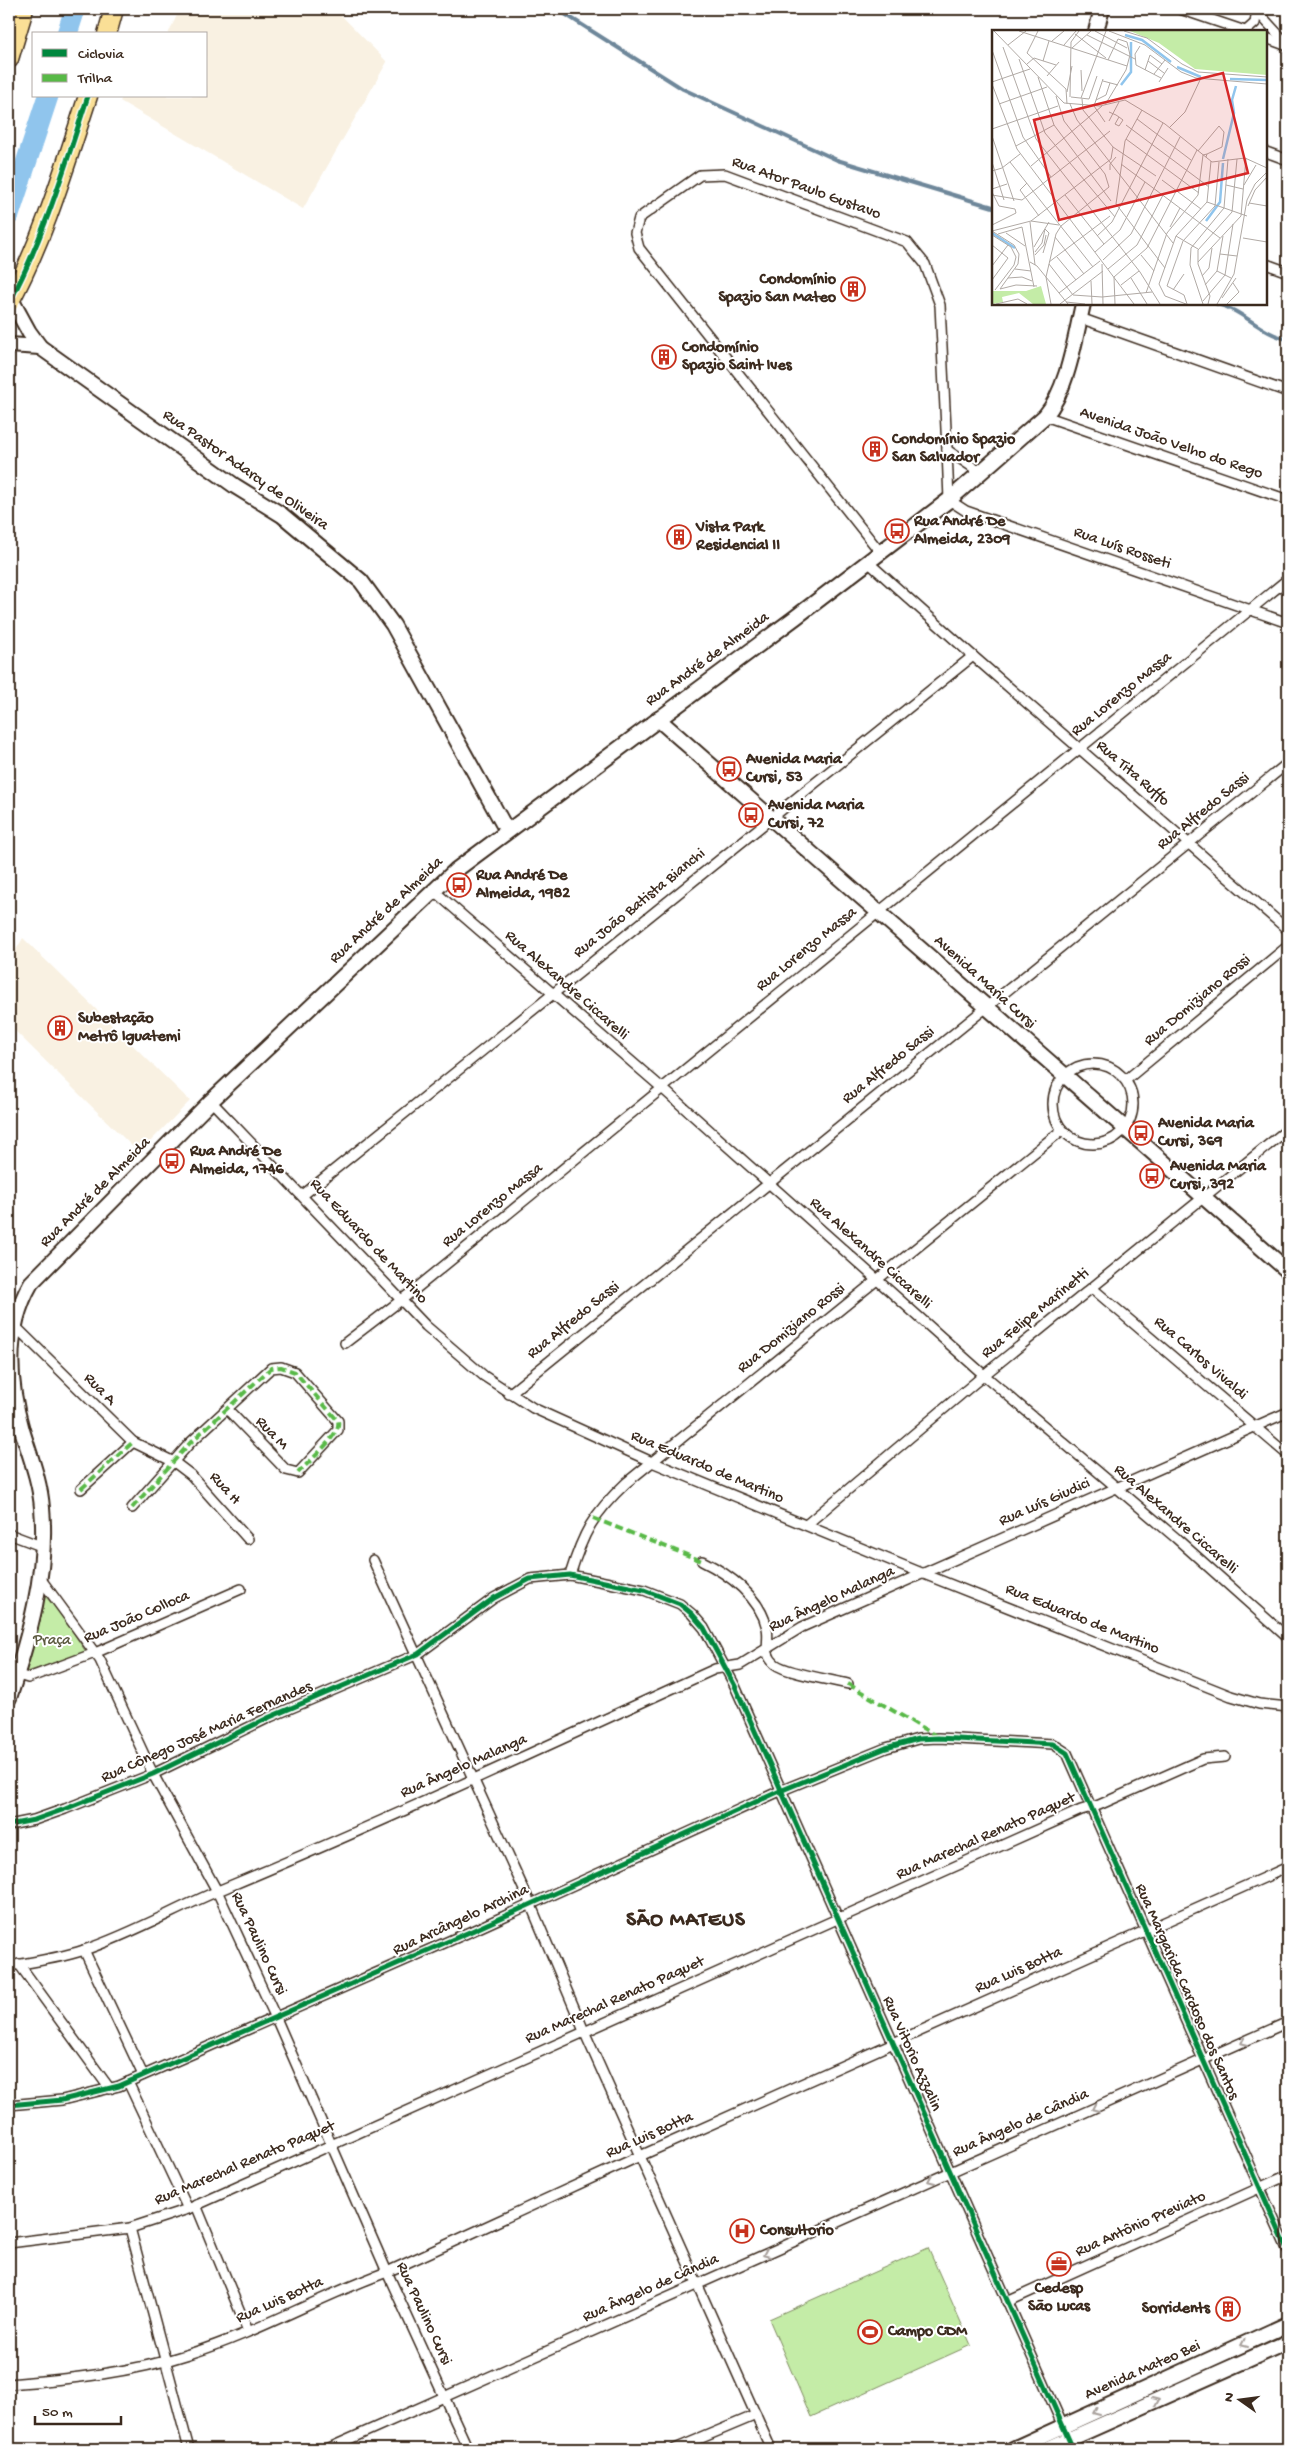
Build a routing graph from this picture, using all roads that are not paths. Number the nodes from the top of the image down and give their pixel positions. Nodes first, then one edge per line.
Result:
1 (24, 9) edge
2 (114, 9) edge
3 (1102, 9) edge
4 (1180, 9) edge
5 (1256, 9) edge
6 (1096, 30) edge
7 (1242, 30) edge
8 (1246, 30) edge
9 (108, 32) edge
10 (1267, 38) edge
11 (1288, 45) edge
12 (9, 59) edge
13 (87, 98) edge
14 (1267, 152) edge
15 (1288, 160) edge
16 (1267, 264) edge
17 (1288, 272) edge
18 (10, 301) edge
19 (1083, 305) edge
20 (1080, 318) junction
21 (9, 345) edge
22 (40, 347) junction
23 (1288, 392) edge
24 (1045, 416) junction
25 (947, 450) junction
26 (980, 472) junction
27 (949, 500) junction
28 (1288, 500) edge
29 (880, 552) junction
30 (868, 562) junction
31 (1288, 579) edge
32 (1250, 610) junction
33 (1288, 623) edge
34 (973, 656) junction
35 (658, 720) junction
36 (1081, 749) junction
37 (1288, 762) edge
38 (771, 818) junction
39 (507, 831) junction
40 (1189, 843) junction
41 (433, 890) junction
42 (878, 912) junction
43 (1288, 930) edge
44 (1288, 946) edge
45 (553, 994) junction
46 (985, 1008) junction
47 (1063, 1076) junction
48 (1126, 1080) junction
49 (662, 1088) junction
50 (211, 1101) junction
51 (1124, 1129) junction
52 (1288, 1129) edge
53 (1062, 1130) junction
54 (768, 1183) junction
55 (303, 1195) junction
56 (1204, 1198) junction
57 (1288, 1271) edge
58 (876, 1280) junction
59 (1092, 1288) junction
60 (400, 1300) junction
61 (14, 1325) junction
62 (345, 1343) dead end
63 (984, 1375) junction
64 (509, 1394) junction
65 (227, 1409) junction
66 (1288, 1412) edge
67 (1256, 1427) junction
68 (132, 1442) junction
69 (1288, 1455) edge
70 (174, 1462) junction
71 (652, 1462) junction
72 (1116, 1488) junction
73 (81, 1489) dead end
74 (132, 1508) dead end
75 (806, 1525) junction
76 (9, 1534) edge
77 (248, 1539) dead end
78 (41, 1546) junction
79 (373, 1560) dead end
80 (702, 1561) dead end
81 (924, 1574) junction
82 (570, 1575) junction
83 (40, 1577) junction
84 (241, 1589) dead end
85 (1288, 1638) edge
86 (766, 1648) junction
87 (95, 1653) junction
88 (418, 1654) junction
89 (726, 1668) junction
90 (12, 1674) edge
91 (848, 1684) dead end
92 (9, 1698) edge
93 (1288, 1707) edge
94 (1057, 1746) joint
95 (1225, 1757) dead end
96 (153, 1774) junction
97 (474, 1779) junction
98 (780, 1791) junction
99 (1091, 1808) junction
100 (9, 1826) edge
101 (1288, 1867) edge
102 (217, 1891) junction
103 (530, 1903) junction
104 (837, 1918) junction
105 (1146, 1931) junction
106 (84, 1950) junction
107 (19, 1964) junction
108 (9, 1966) edge
109 (276, 2018) junction
110 (1288, 2022) edge
111 (584, 2031) junction
112 (893, 2044) junction
113 (1204, 2060) junction
114 (143, 2075) junction
115 (128, 2082) junction
116 (110, 2089) junction
117 (9, 2105) edge
118 (332, 2143) junction
119 (640, 2156) junction
120 (949, 2172) junction
121 (1288, 2175) edge
122 (1259, 2188) junction
123 (192, 2207) junction
124 (130, 2228) junction
125 (9, 2243) edge
126 (1288, 2251) edge
127 (387, 2272) junction
128 (698, 2285) junction
129 (1007, 2302) junction
130 (1288, 2324) edge
131 (248, 2331) junction
132 (1288, 2342) edge
133 (167, 2361) junction
134 (9, 2384) edge
135 (444, 2396) junction
136 (756, 2415) junction
137 (1063, 2426) junction
138 (1071, 2444) edge
139 (190, 2449) edge
140 (327, 2449) edge
141 (468, 2449) edge
142 (675, 2449) edge
143 (771, 2449) edge
144 (1013, 2449) edge
145 (1047, 2449) edge

1 - 12 highway
2 - 9 highway
3 - 6 main road
4 - 7 street
5 - 8 street
5 - 11 street
10 - 11 street
13 - 18 highway
14 - 15 street
16 - 17 street
18 - 22 main road, Rua Pastor Adarcy de Oliveira
19 - 20 main road, Rua André de Almeida
20 - 23 street
20 - 24 main road, Rua André de Almeida
21 - 22 main road
22 - 39 main road, Rua Pastor Adarcy de Oliveira
24 - 26 main road, Rua André de Almeida
24 - 28 street, Avenida João Velho do Rego
25 - 26 street
25 - 27 street, Rua Ator Paulo Gustavo
25 - 29 street, Rua Ator Paulo Gustavo
26 - 27 main road, Rua André de Almeida
27 - 29 main road, Rua André de Almeida
27 - 32 street, Rua Luís Rosseti
29 - 30 main road, Rua André de Almeida
30 - 34 street, Rua Tita Ruffo
30 - 35 main road, Rua André de Almeida
31 - 32 street, Rua Lorenzo Massa
32 - 33 street, Rua Luís Rosseti
32 - 36 street, Rua Lorenzo Massa
34 - 36 street, Rua Tita Ruffo
34 - 38 street, Rua João Batista Bianchi
35 - 38 main road, Avenida Maria Cursi
35 - 39 main road, Rua André de Almeida
36 - 40 street, Rua Tita Ruffo
36 - 42 street, Rua Lorenzo Massa
37 - 40 street, Rua Alfredo Sassi
38 - 42 main road, Avenida Maria Cursi
38 - 45 street, Rua João Batista Bianchi
39 - 41 main road, Rua André de Almeida
40 - 43 street, Rua Tita Ruffo
40 - 46 street, Rua Alfredo Sassi
41 - 45 street, Rua Alexandre Ciccarelli
41 - 50 main road, Rua André de Almeida
42 - 46 main road, Avenida Maria Cursi
42 - 49 street, Rua Lorenzo Massa
44 - 48 street, Rua Domiziano Rossi
45 - 49 street, Rua Alexandre Ciccarelli
45 - 55 street, Rua João Batista Bianchi
46 - 47 main road, Avenida Maria Cursi
46 - 54 street, Rua Alfredo Sassi
47 - 48 street
47 - 51 main road, Avenida Maria Cursi
47 - 53 street
48 - 51 street
49 - 54 street, Rua Alexandre Ciccarelli
49 - 60 street, Rua Lorenzo Massa
50 - 55 street, Rua Eduardo de Martino
50 - 61 main road, Rua André de Almeida
51 - 53 street
51 - 56 main road, Avenida Maria Cursi
52 - 56 street, Rua Felipe Marinetti
53 - 58 street, Rua Domiziano Rossi
54 - 58 street, Rua Alexandre Ciccarelli
54 - 64 street, Rua Alfredo Sassi
55 - 60 street, Rua Eduardo de Martino
56 - 57 main road, Avenida Maria Cursi
56 - 59 street, Rua Felipe Marinetti
58 - 63 street, Rua Alexandre Ciccarelli
58 - 71 street, Rua Domiziano Rossi
59 - 63 street, Rua Felipe Marinetti
59 - 67 street, Rua Carlos Vivaldi
60 - 62 street, Rua Lorenzo Massa
60 - 64 street, Rua Eduardo de Martino
61 - 68 street, Rua A
61 - 78 main road, Rua André de Almeida
63 - 72 street, Rua Alexandre Ciccarelli
63 - 75 street, Rua Felipe Marinetti
64 - 71 street, Rua Eduardo de Martino
65 - 65 street, Rua M
65 - 70 street
66 - 67 street, Rua Luís Giudici
67 - 69 street, Rua Carlos Vivaldi
67 - 72 street, Rua Luís Giudici
68 - 70 street, Rua A
68 - 73 street
70 - 74 street
70 - 77 street, Rua H
71 - 75 street, Rua Eduardo de Martino
71 - 82 street, Rua Domiziano Rossi
72 - 81 street, Rua Luís Giudici
72 - 85 street, Rua Alexandre Ciccarelli
75 - 81 street, Rua Eduardo de Martino
76 - 78 street
78 - 83 main road, Rua André de Almeida
79 - 88 street
80 - 86 street
81 - 86 street, Rua Ângelo Malanga
81 - 93 street, Rua Eduardo de Martino
82 - 88 street, Rua Cônego José Maria Fernandes
82 - 89 street, Rua Cônego José Maria Fernandes
83 - 87 street, Rua Paulino Cursi
83 - 90 main road, Rua André de Almeida
84 - 87 street, Rua João Colloca
86 - 89 street, Rua Ângelo Malanga
86 - 91 street
87 - 90 street, Rua João Colloca
87 - 96 street, Rua Paulino Cursi
88 - 96 street, Rua Cônego José Maria Fernandes
88 - 97 street
89 - 97 street, Rua Ângelo Malanga
89 - 98 street, Rua Vitorio Azzalin
90 - 92 main road, Rua André de Almeida
94 - 98 street, Rua Arcângelo Archina
94 - 99 street, Rua Margarida Cardoso dos Santos
95 - 99 street, Rua Marechal Renato Paquet
96 - 100 street, Rua Cônego José Maria Fernandes
96 - 102 street, Rua Paulino Cursi
97 - 102 street, Rua Ângelo Malanga
97 - 103 street
98 - 103 street, Rua Arcângelo Archina
98 - 104 street, Rua Vitorio Azzalin
99 - 104 street, Rua Marechal Renato Paquet
99 - 105 street, Rua Margarida Cardoso dos Santos
101 - 105 street, Rua Luis Botta
102 - 106 street, Rua Ângelo Malanga
102 - 109 street, Rua Paulino Cursi
103 - 109 street, Rua Arcângelo Archina
103 - 111 street
104 - 111 street, Rua Marechal Renato Paquet
104 - 112 street, Rua Vitorio Azzalin
105 - 112 street, Rua Luis Botta
105 - 113 street, Rua Margarida Cardoso dos Santos
106 - 107 street, Rua Ângelo Malanga
106 - 114 street
107 - 108 street, Rua Ângelo Malanga
107 - 116 street
109 - 114 street, Rua Arcângelo Archina
109 - 118 street, Rua Paulino Cursi
110 -> 113 street, Rua Ângelo de Cândia
111 - 118 street, Rua Marechal Renato Paquet
111 - 119 street
112 - 119 street, Rua Luis Botta
112 - 120 street, Rua Vitorio Azzalin
113 -> 120 street, Rua Ângelo de Cândia
113 - 122 street, Rua Margarida Cardoso dos Santos
114 - 115 street, Rua Arcângelo Archina
115 - 116 street, Rua Arcângelo Archina
115 - 123 street
116 - 117 street, Rua Arcângelo Archina
118 - 123 street, Rua Marechal Renato Paquet
118 - 127 street, Rua Paulino Cursi
119 - 127 street, Rua Luis Botta
119 - 128 street
120 -> 128 street, Rua Ângelo de Cândia
120 - 129 street, Rua Vitorio Azzalin
121 - 122 street, Rua Antônio Previato
122 - 126 street, Rua Margarida Cardoso dos Santos
122 - 129 street, Rua Antônio Previato
123 - 124 street, Rua Marechal Renato Paquet
123 - 131 street
124 - 125 street, Rua Marechal Renato Paquet
124 - 133 street
127 - 131 street, Rua Luis Botta
127 - 135 street, Rua Paulino Cursi
128 - 135 street, Rua Ângelo de Cândia
128 - 136 street
129 - 137 street, Rua Vitorio Azzalin
130 -> 137 main road, Avenida Mateo Bei
131 - 133 street, Rua Luis Botta
138 -> 132 main road, Avenida Mateo Bei
133 - 134 street, Rua Luis Botta
133 - 139 street
135 - 140 street, Rua Ângelo de Cândia
135 - 141 street, Rua Paulino Cursi
136 - 142 street
136 - 143 street
137 - 138 street, Rua Vitorio Azzalin
137 - 144 main road, Avenida Mateo Bei
138 - 145 main road, Avenida Mateo Bei

